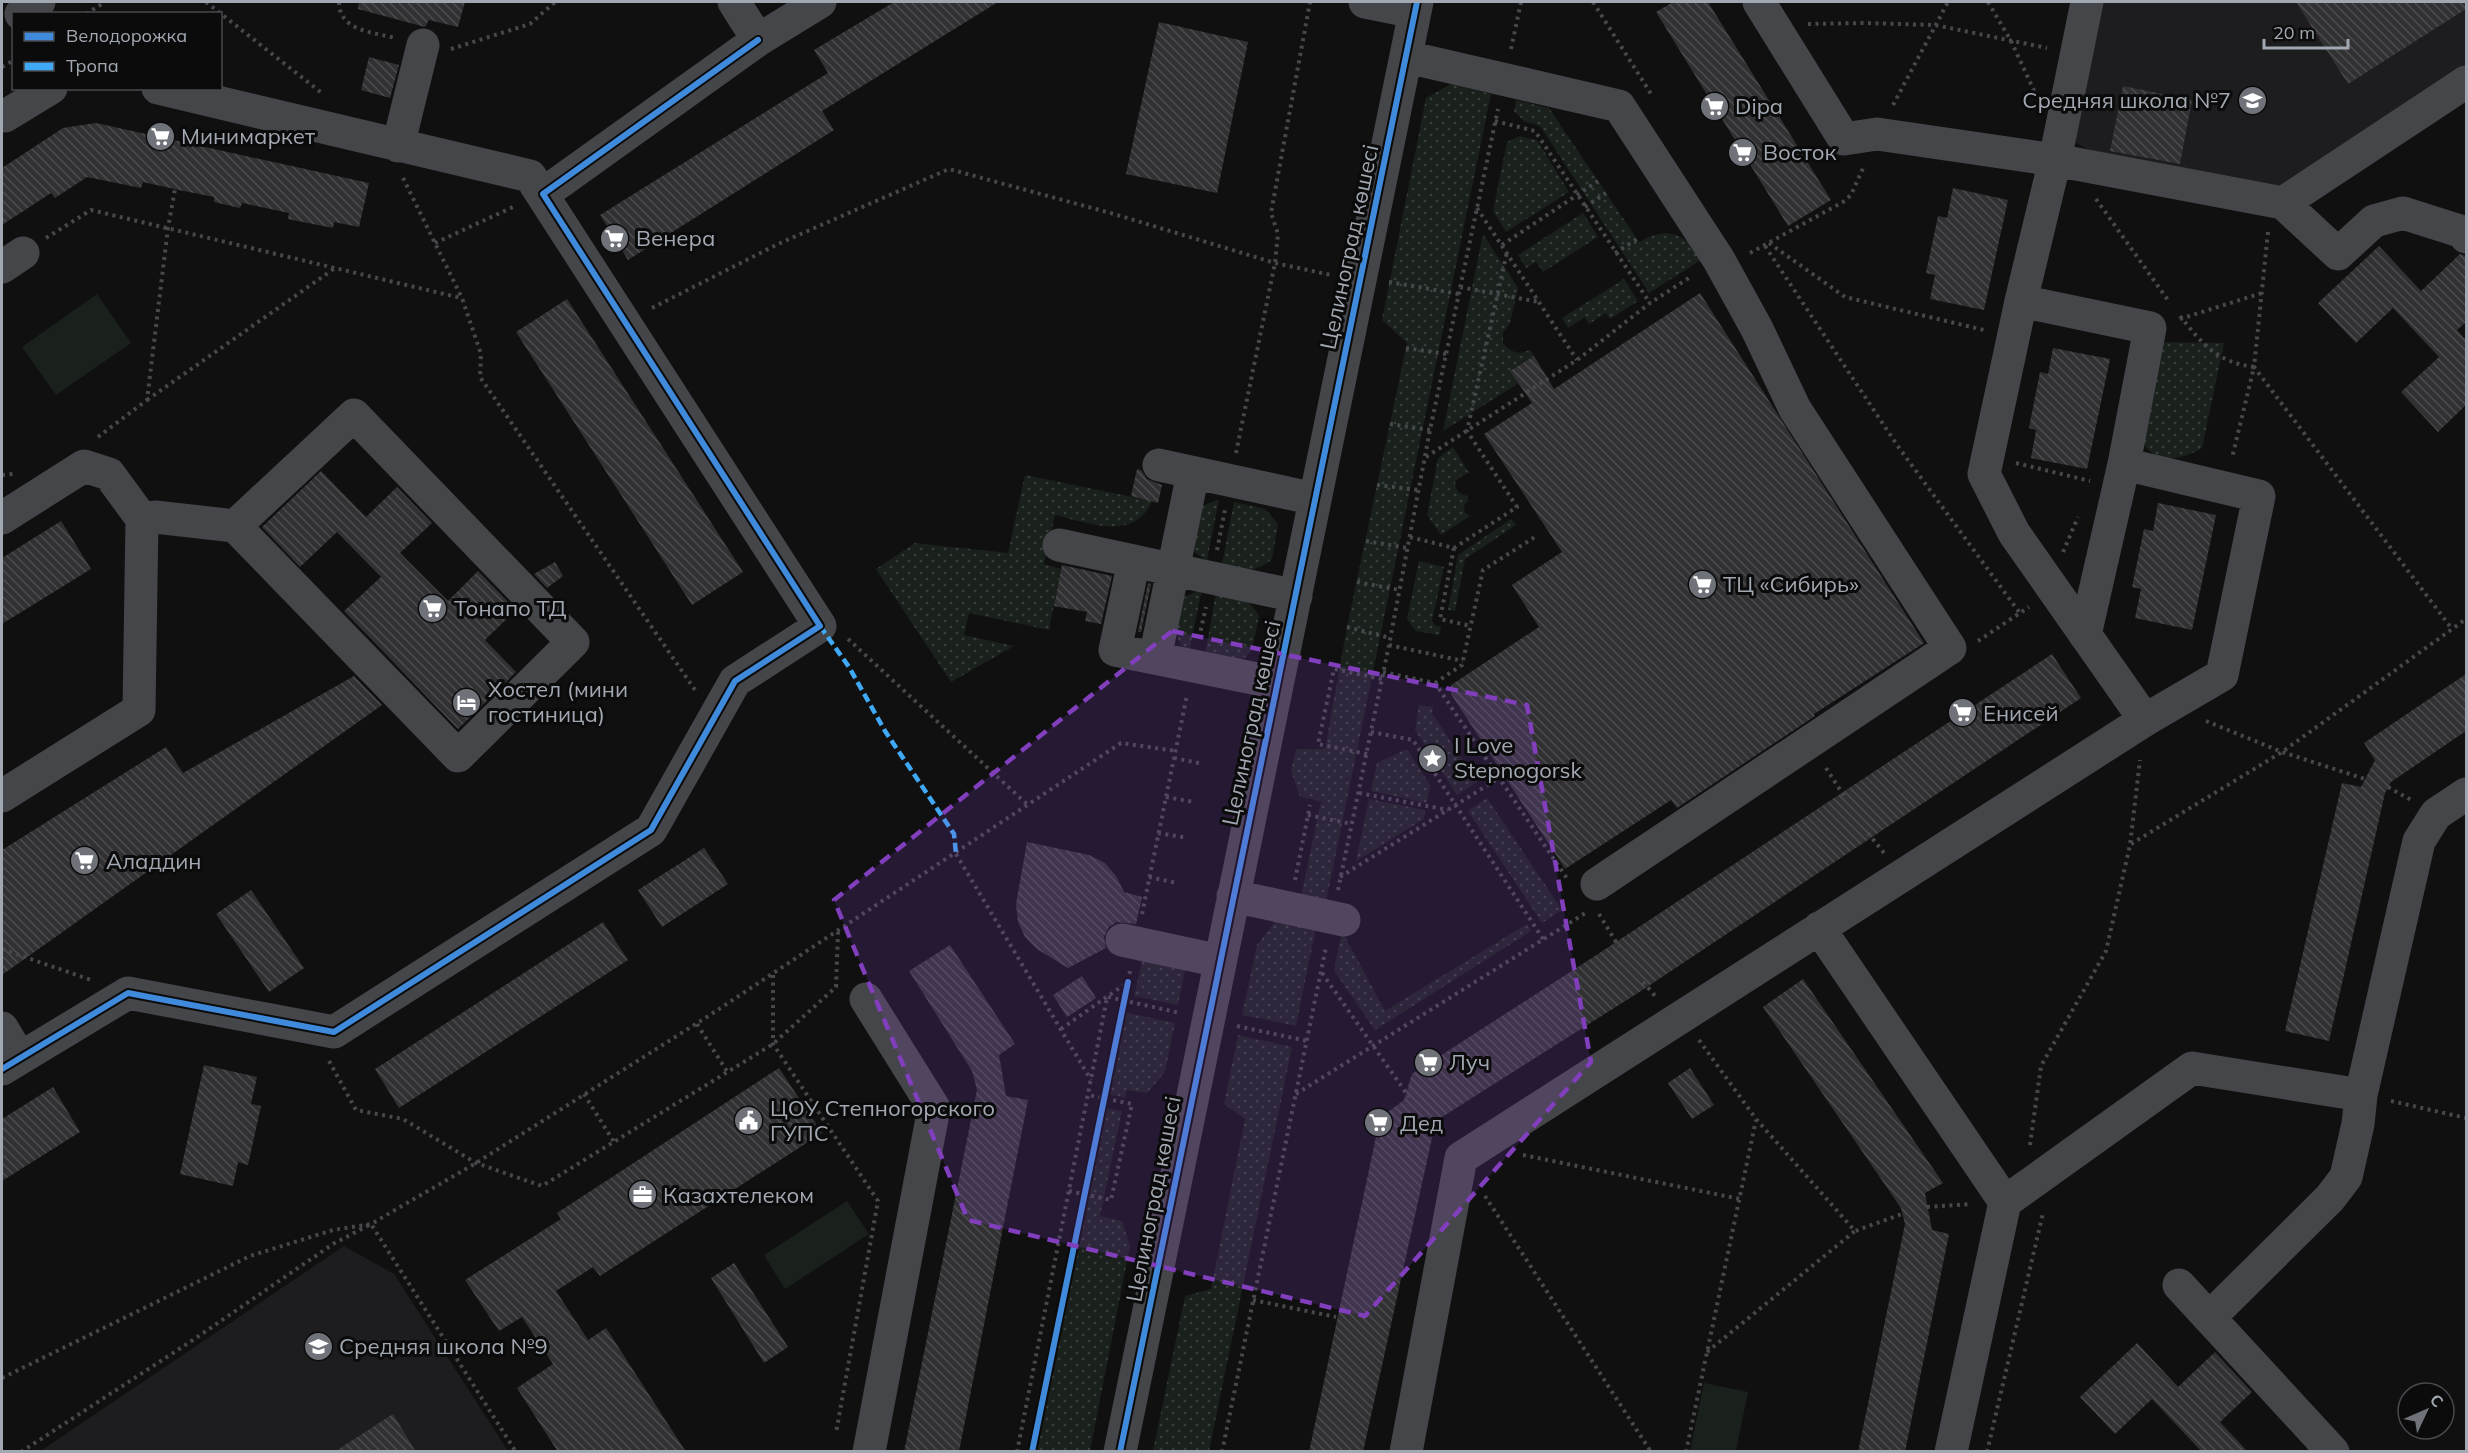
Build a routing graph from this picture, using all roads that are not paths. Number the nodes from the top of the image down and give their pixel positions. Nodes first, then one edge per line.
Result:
1 (39, 2) edge
2 (734, 2) edge
3 (820, 2) edge
4 (1365, 2) edge
5 (2087, 2) edge
6 (1416, 7) edge
7 (24, 12) edge
8 (1766, 13) edge
9 (758, 40) junction
10 (423, 45) dead end
11 (1407, 57) junction
12 (2466, 82) edge
13 (48, 90) edge
14 (166, 90) edge
15 (5, 117) dead end
16 (392, 145) junction
17 (2064, 162) junction
18 (543, 194) junction
19 (2277, 202) junction
20 (2466, 237) edge
21 (2021, 301) junction
22 (2124, 464) junction
23 (1159, 465) dead end
24 (1193, 473) junction
25 (1315, 499) junction
26 (2, 518) edge
27 (142, 519) junction
28 (235, 526) junction
29 (1059, 545) dead end
30 (1134, 561) junction
31 (1174, 570) junction
32 (1296, 596) junction
33 (2085, 635) junction
34 (1155, 658) junction
35 (1277, 682) junction
36 (2157, 713) junction
37 (2466, 794) edge
38 (2, 796) edge
39 (1582, 882) road end
40 (1233, 896) junction
41 (1338, 918) road end
42 (1819, 928) junction
43 (1129, 941) road end
44 (1220, 961) junction
45 (866, 999) dead end
46 (2, 1028) edge
47 (11, 1063) edge
48 (2361, 1095) junction
49 (2005, 1202) junction
50 (2179, 1286) dead end
51 (2209, 1317) junction
52 (869, 1452) edge
53 (1120, 1452) edge
54 (1406, 1452) edge
55 (1951, 1452) edge
56 (2333, 1452) edge

1 - 7 street
2 - 9 street
3 - 9 street
4 - 6 street
5 - 17 street
6 - 11 street, Целиноград көшесі
8 - 17 street
9 - 18 street
10 - 16 street
11 - 25 street, Целиноград көшесі
11 - 39 street
12 - 19 street
13 - 15 street
14 - 16 street
16 - 18 street
17 - 19 street
17 - 21 street
18 - 47 street
19 - 20 street
21 - 22 street
21 - 33 street
22 - 33 street
22 - 36 street
23 - 24 street
24 - 25 street
24 - 31 street
25 - 32 street, Целиноград көшесі
26 - 27 street
27 - 28 street
27 - 38 street
28 - 28 street
29 - 30 street
30 - 31 street
30 - 34 street
31 - 32 street
31 - 34 street
32 - 35 street, Целиноград көшесі
33 - 36 street
34 - 35 street
35 - 40 street, Целиноград көшесі
36 - 42 street
37 - 48 street
40 - 41 street
40 - 44 street, Целиноград көшесі
42 - 49 street
42 - 54 street
43 - 44 street
44 - 53 street, Целиноград көшесі
45 - 52 street
46 - 47 street
48 - 49 street
48 - 51 street
49 - 55 street
50 - 51 street
51 - 56 street

